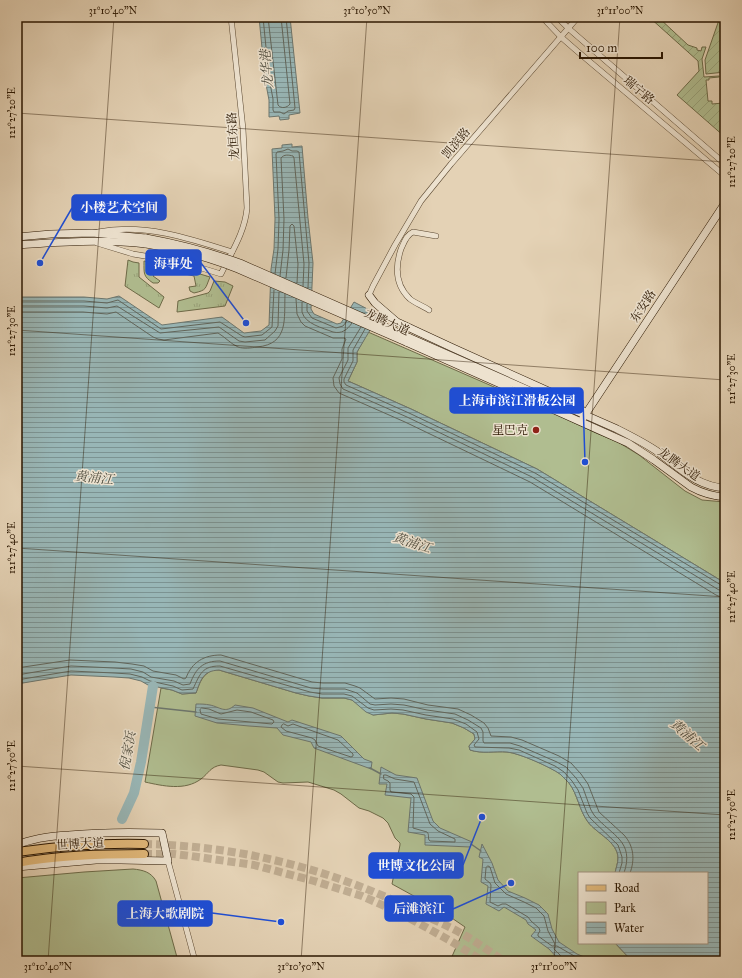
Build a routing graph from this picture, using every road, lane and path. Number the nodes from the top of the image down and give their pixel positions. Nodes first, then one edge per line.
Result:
1 (232, 17) edge
2 (542, 17) edge
3 (557, 17) edge
4 (578, 17) edge
5 (568, 28) junction
6 (561, 37) junction
7 (725, 164) edge
8 (725, 176) edge
9 (725, 203) edge
10 (92, 233) junction
11 (436, 236) dead end
12 (17, 237) edge
13 (146, 241) junction
14 (92, 242) junction
15 (17, 245) edge
16 (232, 252) junction
17 (369, 295) joint
18 (429, 310) dead end
19 (489, 376) junction
20 (585, 414) junction
21 (581, 422) junction
22 (725, 488) edge
23 (725, 497) edge
24 (144, 844) tunnel mouth
25 (17, 845) edge
26 (17, 852) edge
27 (144, 854) tunnel mouth
28 (168, 861) junction
29 (17, 863) edge
30 (17, 867) edge
31 (195, 961) edge

1 - 16 street, 龙恒东路
2 - 6 street, 瑞宁路
3 - 5 street, 瑞宁路
4 - 5 street, 凯滨路
5 - 6 street, 凯滨路
5 - 7 street, 瑞宁路
6 - 8 street, 瑞宁路
6 - 17 street, 凯滨路
9 - 20 main road, 东安路
10 - 12 main road, 龙腾大道
10 - 13 main road, 龙腾大道
10 - 16 street
11 - 18 street
13 - 14 main road, 龙腾大道
13 - 19 main road, 龙腾大道, bridge
14 - 15 main road, 龙腾大道
14 - 16 street, 龙恒东路
17 - 20 main road
19 - 20 main road, 龙腾大道
19 - 21 main road, 龙腾大道
20 - 21 main road, 东安路
20 - 22 main road, 龙腾大道
21 - 23 main road, 龙腾大道
24 - 26 main road, 世博大道
25 - 28 main road
27 - 29 main road, 世博大道
28 - 30 main road
28 - 31 street

